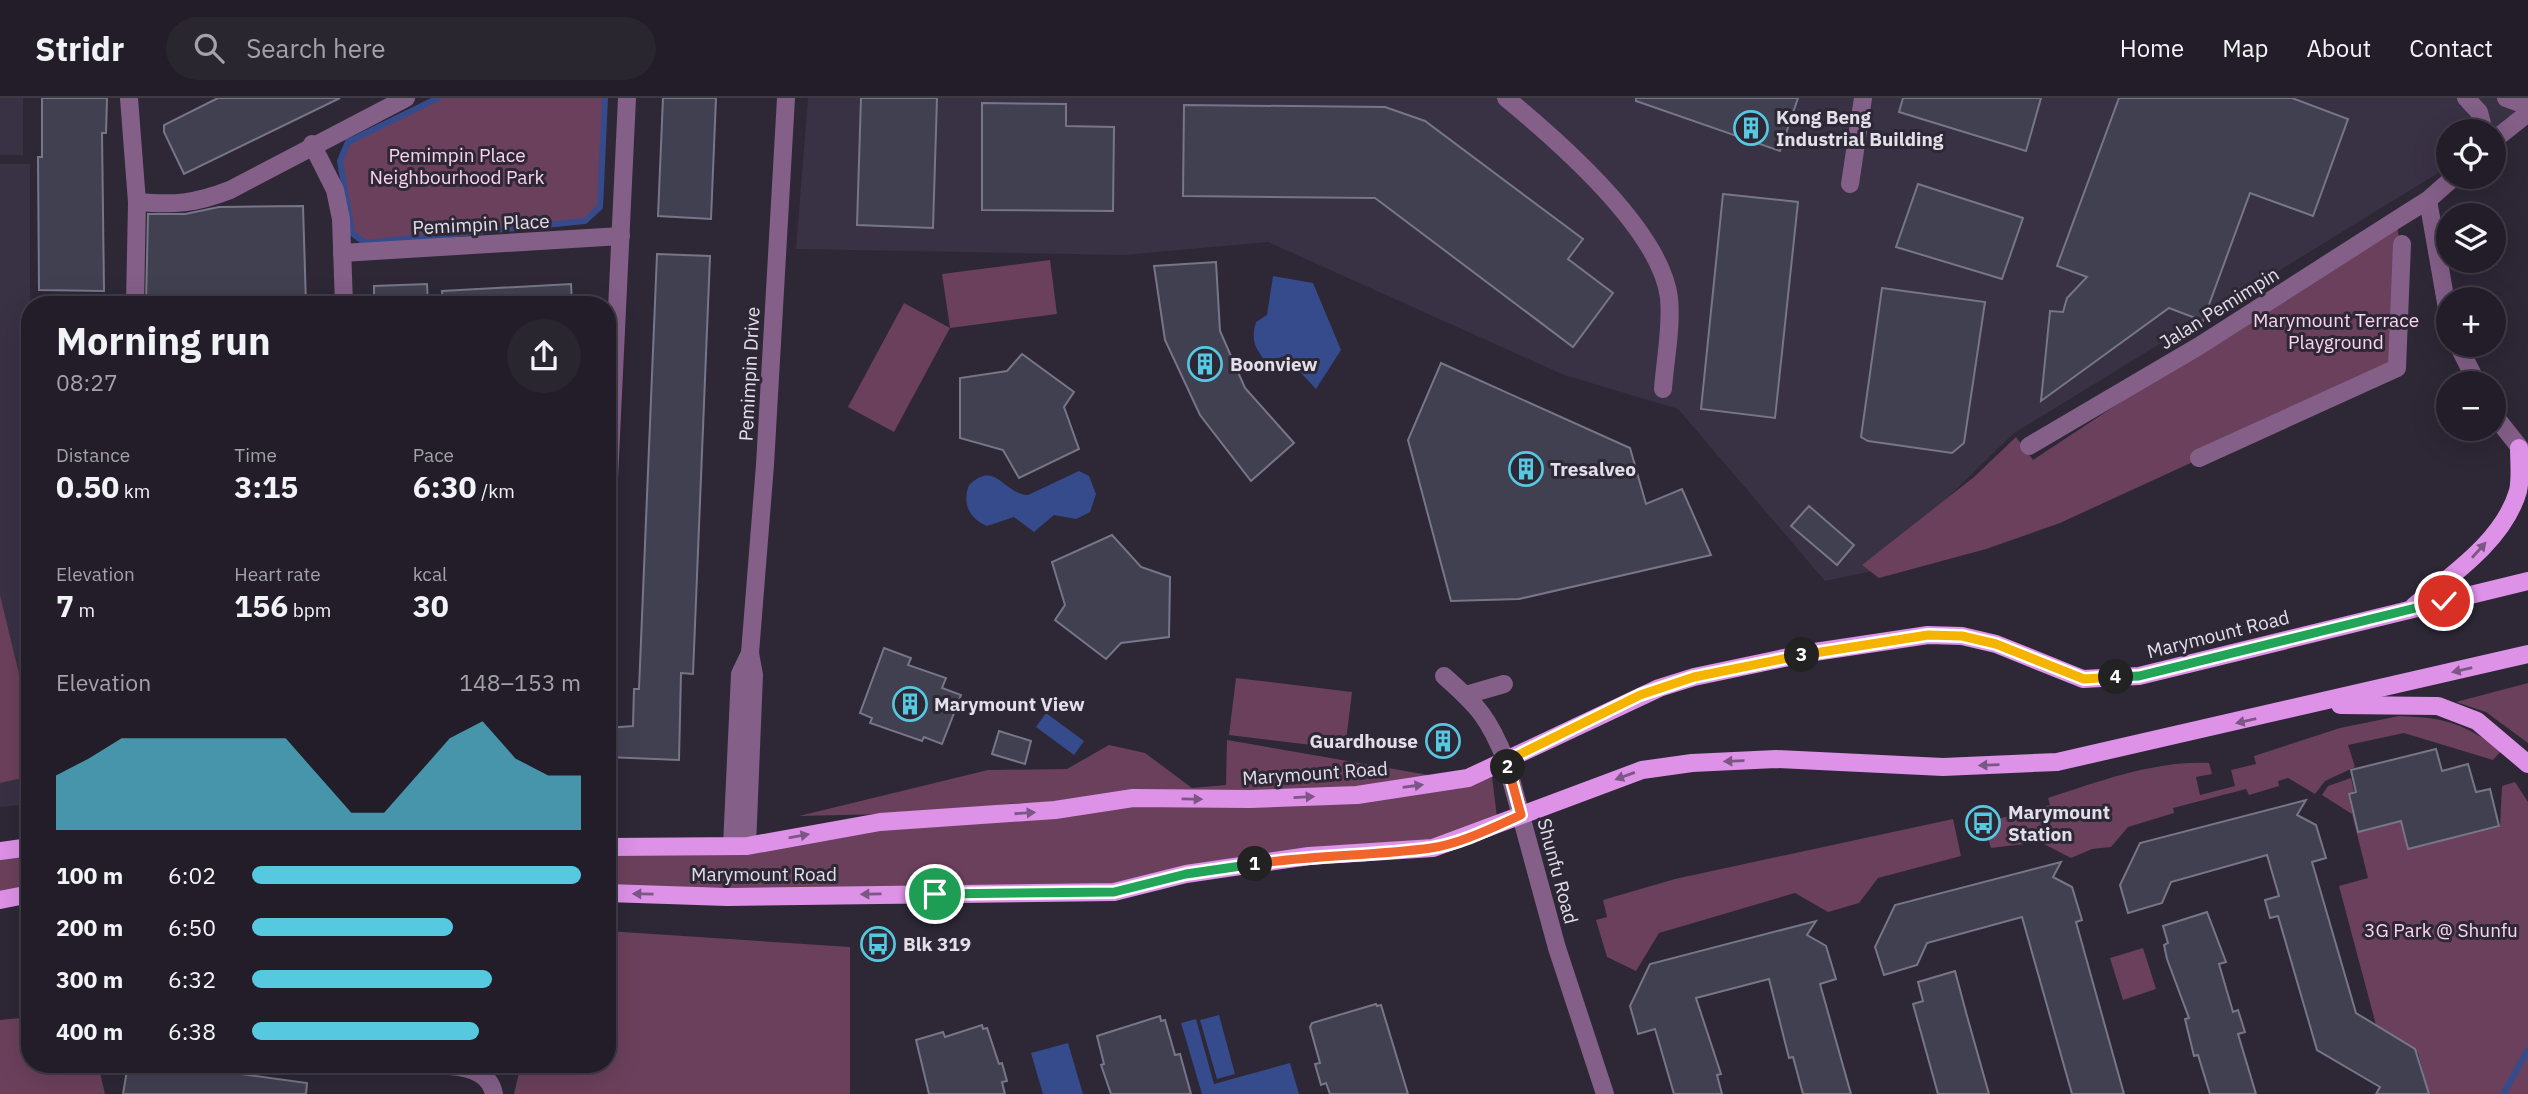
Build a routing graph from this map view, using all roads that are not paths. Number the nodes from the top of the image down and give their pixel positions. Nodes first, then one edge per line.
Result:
1 (129, 98) edge
2 (406, 98) edge
3 (627, 98) edge
4 (786, 98) edge
5 (1506, 98) edge
6 (1863, 98) edge
7 (2466, 98) edge
8 (2506, 98) edge
9 (2528, 106) edge
10 (2528, 113) edge
11 (2481, 119) edge
12 (2506, 130) edge
13 (312, 144) junction
14 (1850, 184) dead end
15 (2440, 189) edge
16 (2428, 200) junction
17 (137, 202) junction
18 (621, 236) junction
19 (2402, 244) dead end
20 (342, 253) junction
21 (2443, 287) edge
22 (135, 296) edge
23 (344, 296) edge
24 (616, 331) edge
25 (1663, 389) dead end
26 (2506, 430) edge
27 (2029, 446) dead end
28 (2524, 453) edge
29 (2199, 458) dead end
30 (2528, 581) edge
31 (2409, 610) junction
32 (2528, 654) edge
33 (1444, 676) dead end
34 (1504, 684) dead end
35 (1466, 695) junction
36 (2312, 705) junction
37 (1506, 761) junction
38 (2528, 764) edge
39 (1521, 815) junction
40 (739, 846) junction
41 (616, 847) edge
42 (21, 848) edge
43 (0, 851) edge
44 (616, 894) edge
45 (21, 896) edge
46 (0, 900) edge
47 (483, 1073) edge
48 (494, 1094) edge
49 (1605, 1094) edge

1 - 17 street
2 - 13 street
3 - 18 street
4 - 40 street, Pemimpin Drive
5 - 25 street
6 - 14 street
7 - 11 street
8 - 9 street
10 - 12 street
13 - 17 street
13 - 20 street
15 - 16 street, Jalan Pemimpin
16 - 21 street
16 - 27 street, Jalan Pemimpin
17 - 22 street
18 - 20 street, Pemimpin Place
18 - 24 street
19 - 29 street
20 - 23 street
26 - 28 street
31 -> 28 main road
30 - 31 main road, Marymount Road
31 - 37 main road, Marymount Road
32 -> 36 main road, Marymount Road
33 - 35 street, Shunfu Road
34 - 35 street
35 - 37 street, Shunfu Road
36 - 38 main road
36 -> 39 main road, Marymount Road
37 - 39 street, Shunfu Road
40 -> 37 main road, Marymount Road
39 -> 44 main road, Marymount Road
39 - 49 street, Shunfu Road
40 - 41 main road, Marymount Road
42 - 43 main road
45 - 46 main road
47 - 48 street

